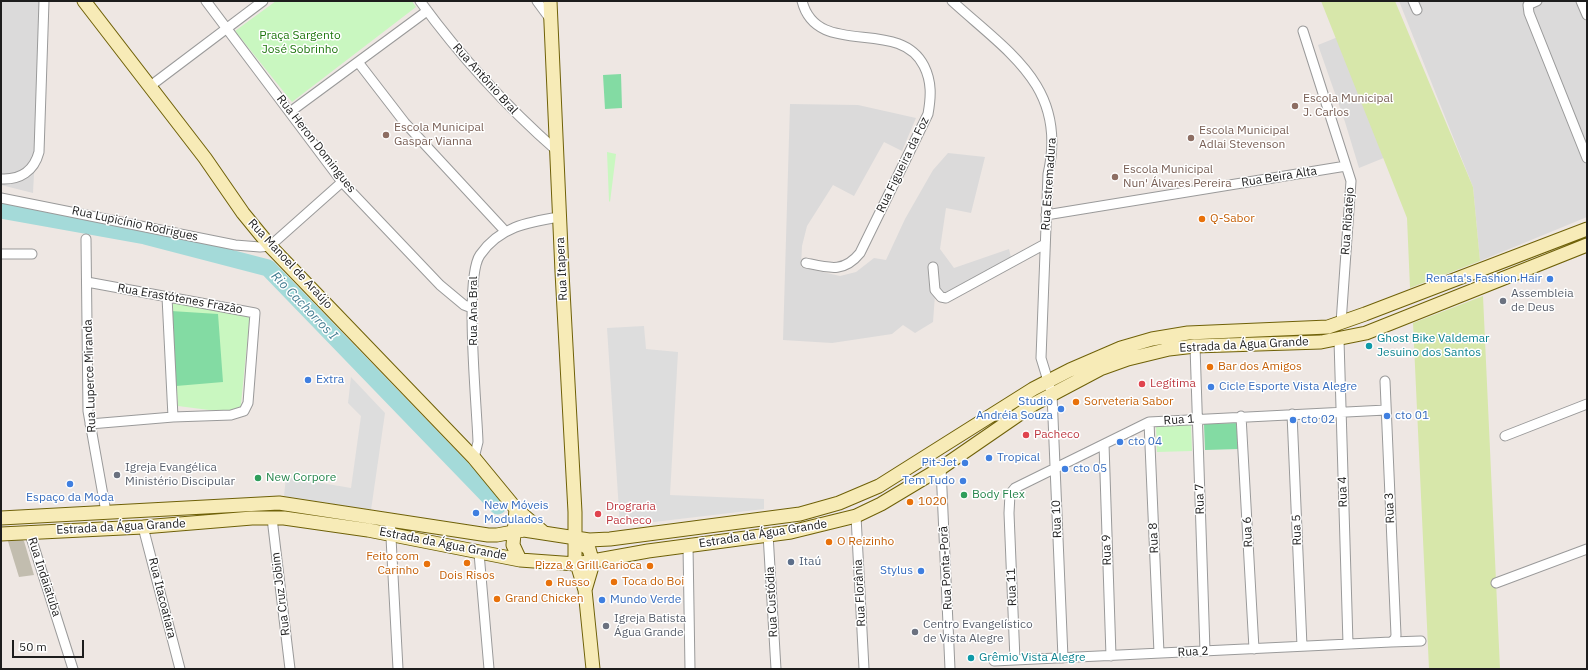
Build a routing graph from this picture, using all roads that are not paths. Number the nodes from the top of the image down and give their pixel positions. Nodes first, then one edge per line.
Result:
1 (44, 1) edge
2 (84, 1) edge
3 (206, 1) edge
4 (263, 1) edge
5 (420, 1) edge
6 (537, 1) edge
7 (550, 1) edge
8 (802, 1) edge
9 (1413, 1) edge
10 (1537, 1) edge
11 (1581, 1) edge
12 (959, 3) edge
13 (1417, 10) dead end
14 (428, 11) junction
15 (1587, 15) edge
16 (551, 20) junction
17 (227, 29) junction
18 (1303, 31) dead end
19 (358, 62) junction
20 (149, 87) junction
21 (290, 112) junction
22 (557, 151) junction
23 (1587, 158) edge
24 (1346, 166) junction
25 (1, 178) edge
26 (342, 182) junction
27 (1, 198) edge
28 (1046, 215) junction
29 (559, 217) junction
30 (1587, 229) edge
31 (505, 231) junction
32 (86, 239) dead end
33 (1045, 244) junction
34 (1587, 245) edge
35 (270, 246) junction
36 (1, 254) edge
37 (32, 254) dead end
38 (806, 263) dead end
39 (933, 267) dead end
40 (87, 282) junction
41 (167, 297) junction
42 (472, 308) junction
43 (1341, 323) junction
44 (1339, 340) junction
45 (1195, 346) junction
46 (1385, 381) dead end
47 (1050, 388) junction
48 (1587, 404) edge
49 (1386, 410) junction
50 (1340, 413) junction
51 (1292, 414) junction
52 (1241, 416) junction
53 (173, 417) junction
54 (1197, 418) junction
55 (1149, 422) junction
56 (90, 424) junction
57 (1505, 436) dead end
58 (1104, 444) junction
59 (474, 458) junction
60 (941, 468) junction
61 (1055, 469) junction
62 (516, 509) junction
63 (338, 511) junction
64 (106, 512) junction
65 (1009, 513) joint
66 (856, 516) junction
67 (1, 518) edge
68 (272, 518) junction
69 (390, 519) junction
70 (575, 520) junction
71 (336, 525) junction
72 (143, 527) junction
73 (29, 531) junction
74 (514, 532) junction
75 (543, 532) junction
76 (1, 534) edge
77 (768, 534) junction
78 (389, 535) junction
79 (560, 535) junction
80 (574, 538) junction
81 (688, 546) junction
82 (1587, 550) edge
83 (479, 553) junction
84 (520, 560) junction
85 (593, 562) junction
86 (576, 564) junction
87 (1496, 584) dead end
88 (585, 590) junction
89 (1394, 638) junction
90 (1421, 641) dead end
91 (1348, 644) junction
92 (1302, 646) junction
93 (1254, 649) junction
94 (1205, 651) junction
95 (1159, 653) junction
96 (1111, 656) junction
97 (1063, 658) junction
98 (1015, 660) junction
99 (994, 661) dead end
100 (74, 669) edge
101 (180, 669) edge
102 (290, 669) edge
103 (398, 669) edge
104 (489, 669) edge
105 (593, 669) edge
106 (690, 669) edge
107 (776, 669) edge
108 (864, 669) edge
109 (950, 669) edge

1 - 25 street
2 - 20 main road, Rua Manoel de Araújo
3 - 17 street, Rua Heron Domingues
4 - 17 street
5 - 14 street, Rua Antônio Bral
6 - 16 street
7 - 16 main road, Rua Itapera
8 - 38 street, Rua Figueira da Foz
9 - 13 street
10 - 23 street
11 - 15 street
12 - 28 street, Rua Estremadura
14 - 19 street
14 - 22 street, Rua Antônio Bral
16 - 22 main road, Rua Itapera
17 - 20 street
17 - 21 street, Rua Heron Domingues
18 - 24 street, Rua Ribatejo
19 - 21 street
19 - 31 street
20 - 35 main road, Rua Manoel de Araújo
21 - 26 street, Rua Heron Domingues
22 - 29 main road, Rua Itapera
24 - 28 street, Rua Beira Alta
24 - 43 street, Rua Ribatejo
26 - 35 street
26 - 42 street, Rua Heron Domingues
27 - 35 street, Rua Lupicínio Rodrigues
28 - 33 street, Rua Estremadura
29 - 31 street, Rua Ana Bral
29 - 70 main road, Rua Itapera
30 - 43 main road, Estrada da Água Grande
31 - 42 street, Rua Ana Bral
32 - 40 street, Rua Luperce Miranda
33 - 39 street
33 - 47 street, Rua Estremadura
34 - 44 main road, Estrada da Água Grande
35 - 59 main road, Rua Manoel de Araújo
36 - 37 street
40 - 41 street, Rua Erastótenes Frazão
40 - 56 street, Rua Luperce Miranda
41 - 53 street
41 - 53 street, Rua Erastótenes Frazão
42 - 59 street, Rua Ana Bral
43 - 47 main road, Estrada da Água Grande
44 - 45 main road, Estrada da Água Grande
44 - 50 street, Rua 4
45 - 47 main road, Estrada da Água Grande
45 - 54 street, Rua 7
46 - 49 street, Rua 3
47 - 60 main road, Estrada da Água Grande
47 - 61 street, Rua 10
47 - 80 main road, Estrada da Água Grande
48 - 57 street
49 - 50 street, Rua 1
49 - 89 street, Rua 3
50 - 51 street, Rua 1
50 - 91 street, Rua 4
51 - 52 street, Rua 1
51 - 92 street, Rua 5
52 - 54 street, Rua 1
52 - 93 street, Rua 6
53 - 56 street
54 - 55 street, Rua 1
54 - 94 street, Rua 7
55 - 58 street, Rua 1
55 - 95 street, Rua 8
56 - 64 street, Rua Luperce Miranda
58 - 61 street, Rua 1
58 - 96 street, Rua 9
59 - 62 main road, Rua Manoel de Araújo
60 - 66 main road, Estrada da Água Grande
60 - 109 street, Rua Ponta-Porã
61 - 65 street, Rua 1
61 - 97 street, Rua 10
62 - 74 main road
62 - 75 main road, Rua Manoel de Araújo
63 - 64 main road, Estrada da Água Grande
63 - 69 main road, Estrada da Água Grande
63 - 71 main road
64 - 67 main road, Estrada da Água Grande
65 - 98 street, Rua 11
66 - 77 main road, Estrada da Água Grande
66 - 108 street, Rua Florânia
68 - 71 main road, Estrada da Água Grande
68 - 72 main road, Estrada da Água Grande
68 - 102 street, Rua Cruz Jobim
69 - 74 main road, Estrada da Água Grande
69 - 78 street
70 - 79 main road
70 - 80 main road, Rua Itapera
71 - 78 main road, Estrada da Água Grande
72 - 73 main road, Estrada da Água Grande
72 - 101 street, Rua Itacoatiara
73 - 76 main road, Estrada da Água Grande
73 - 100 street, Rua Indaiatuba
74 - 75 main road, Estrada da Água Grande
74 - 84 main road
75 - 79 main road, Estrada da Água Grande
77 - 81 main road, Estrada da Água Grande
77 - 107 street, Rua Custódia
78 - 83 main road, Estrada da Água Grande
78 - 103 street
79 - 80 main road, Estrada da Água Grande
80 - 85 main road
80 - 86 main road, Rua Itapera
81 - 85 main road, Estrada da Água Grande
81 - 106 street
82 - 87 street
83 - 84 main road, Estrada da Água Grande
83 - 104 street
84 - 86 main road, Estrada da Água Grande
85 - 86 main road, Estrada da Água Grande
85 - 88 main road
86 - 88 main road, Rua Itapera
88 - 105 main road
89 - 90 street, Rua 2
89 - 91 street, Rua 2
91 - 92 street, Rua 2
92 - 93 street, Rua 2
93 - 94 street, Rua 2
94 - 95 street, Rua 2
95 - 96 street, Rua 2
96 - 97 street, Rua 2
97 - 98 street, Rua 2
98 - 99 street, Rua 2

